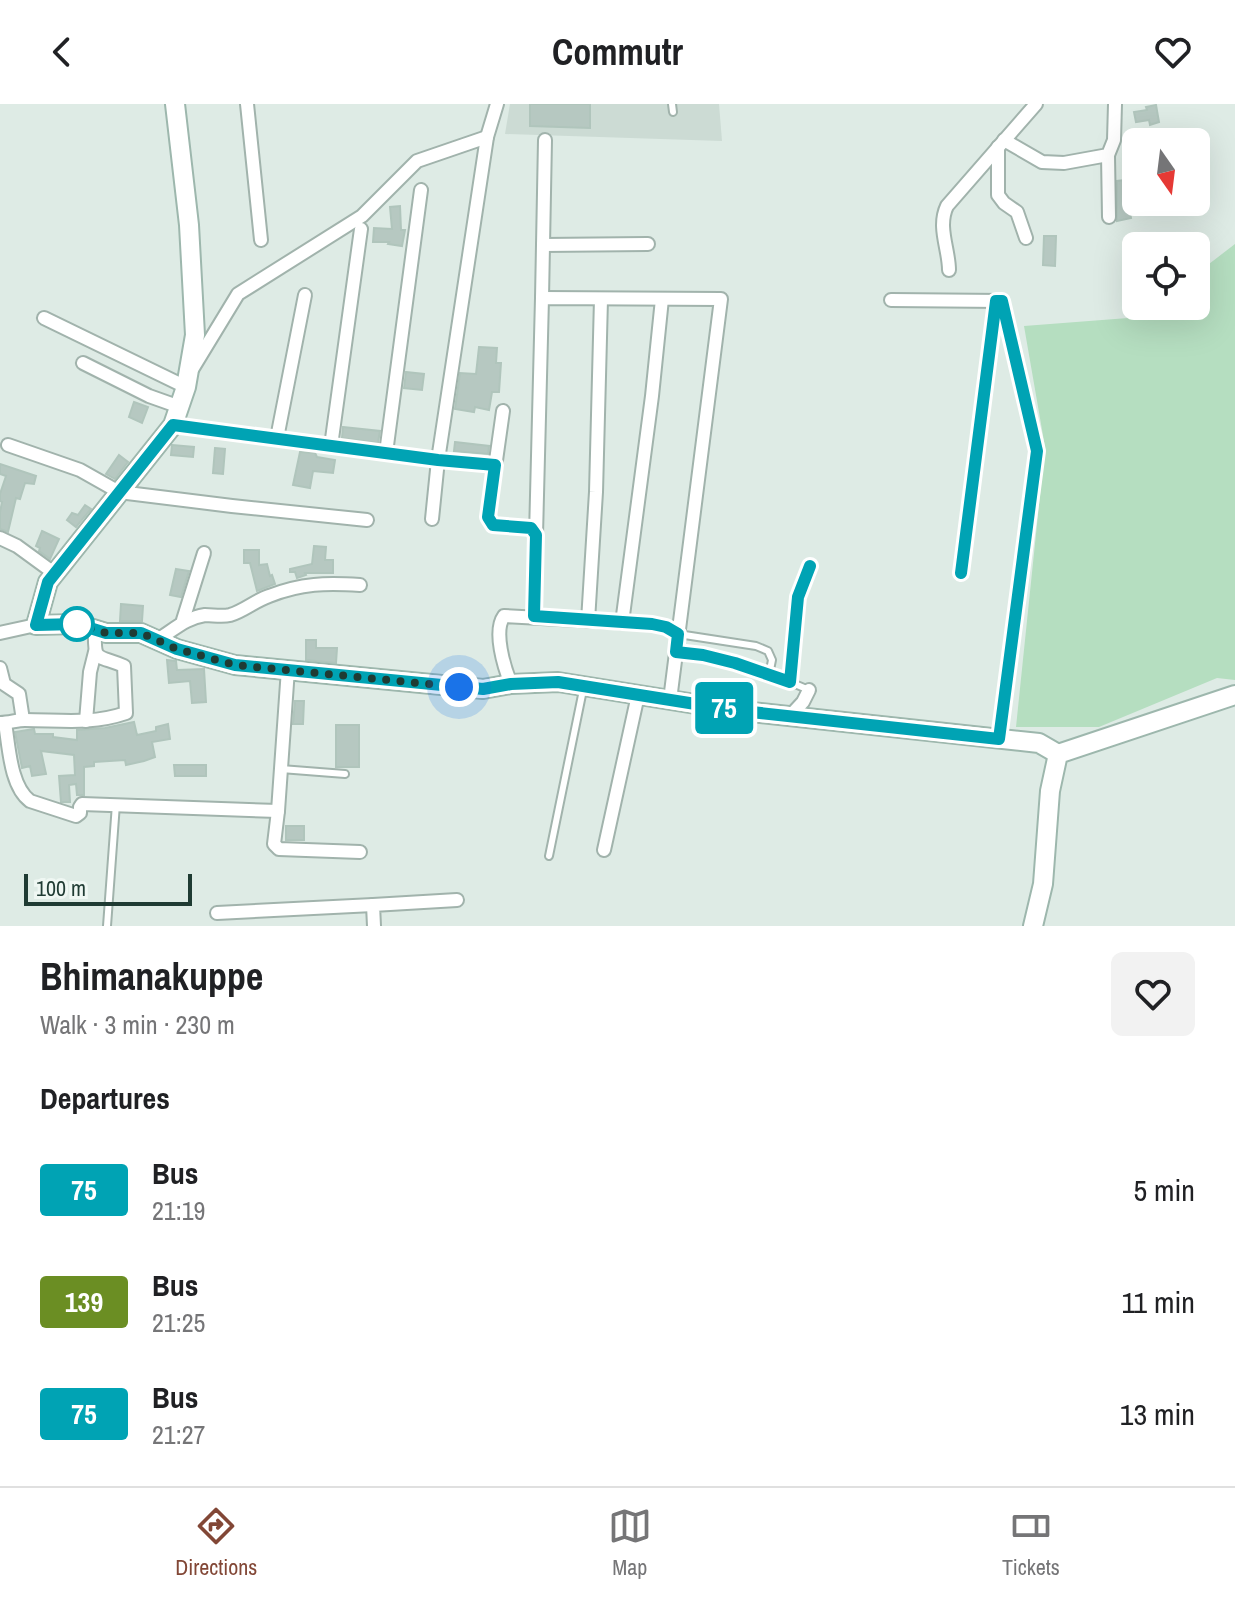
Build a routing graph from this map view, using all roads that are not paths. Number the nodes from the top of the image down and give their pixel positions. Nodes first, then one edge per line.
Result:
1 (175, 104) edge
2 (247, 104) edge
3 (497, 104) edge
4 (672, 104) edge
5 (1115, 104) edge
6 (1030, 107) edge
7 (673, 112) dead end
8 (487, 137) junction
9 (545, 140) dead end
10 (1001, 143) junction
11 (1108, 155) junction
12 (421, 190) dead end
13 (1109, 217) dead end
14 (361, 229) dead end
15 (1026, 238) dead end
16 (261, 240) dead end
17 (648, 244) dead end
18 (543, 245) junction
19 (949, 270) dead end
20 (305, 295) dead end
21 (542, 298) junction
22 (601, 299) junction
23 (662, 299) junction
24 (891, 300) dead end
25 (996, 301) junction
26 (44, 318) dead end
27 (83, 363) dead end
28 (187, 382) junction
29 (503, 411) dead end
30 (176, 416) junction
31 (277, 438) junction
32 (8, 445) dead end
33 (331, 446) junction
34 (386, 453) junction
35 (438, 460) junction
36 (495, 465) junction
37 (119, 492) junction
38 (432, 519) dead end
39 (367, 520) dead end
40 (536, 535) junction
41 (0, 538) edge
42 (204, 553) dead end
43 (810, 566) dead end
44 (54, 573) junction
45 (961, 573) dead end
46 (360, 585) dead end
47 (534, 616) junction
48 (183, 620) junction
49 (588, 621) junction
50 (622, 623) junction
51 (36, 625) junction
52 (95, 630) junction
53 (0, 633) edge
54 (678, 634) junction
55 (157, 640) junction
56 (95, 652) junction
57 (676, 652) junction
58 (0, 668) edge
59 (288, 669) junction
60 (769, 675) junction
61 (790, 682) junction
62 (511, 684) junction
63 (584, 686) junction
64 (809, 690) joint
65 (638, 695) junction
66 (1235, 695) edge
67 (670, 700) junction
68 (790, 716) junction
69 (23, 720) junction
70 (86, 721) junction
71 (3, 723) edge
72 (999, 739) junction
73 (1058, 754) junction
74 (280, 769) junction
75 (345, 774) dead end
76 (116, 804) junction
77 (278, 811) junction
78 (604, 850) dead end
79 (360, 852) dead end
80 (549, 856) dead end
81 (457, 900) dead end
82 (373, 905) junction
83 (217, 913) dead end
84 (107, 926) edge
85 (374, 926) edge
86 (1033, 926) edge

1 - 28 street
2 - 16 street
3 - 8 street
4 - 7 lane
5 - 11 street
6 - 10 street
8 - 28 street
8 - 35 street
9 - 18 street
10 - 11 street
10 - 15 street
10 - 19 street
11 - 13 street
12 - 34 street
14 - 33 street
17 - 18 street
18 - 21 street
20 - 31 street
21 - 22 street
21 - 40 street
22 - 23 street
22 - 49 street
23 - 50 street
23 - 54 street
24 - 25 street
25 - 45 street
25 - 72 street
26 - 28 street
27 - 30 street
28 - 30 street
29 - 36 street
30 - 31 street
30 - 37 street
31 - 33 street
32 - 37 street
33 - 34 street
34 - 35 street
35 - 36 street
35 - 38 street
36 - 40 street
37 - 39 street
37 - 44 street
40 - 47 street
41 - 44 street
42 - 48 street
43 - 61 lane
44 - 51 street
46 - 48 street
47 - 49 street
47 - 62 street
48 - 55 street
49 - 50 street
50 - 54 street
51 - 52 street
51 - 53 street
52 - 55 street
52 - 56 street
54 - 57 street
54 - 60 lane
55 - 59 street
56 - 70 street
56 - 70 street
57 - 60 lane
57 - 67 street
58 - 69 street
59 - 62 street
59 - 74 street
60 - 61 lane
61 - 64 lane
62 - 63 street
63 - 65 street
63 - 80 lane
64 - 68 street
65 - 67 street
65 - 78 street
66 - 73 street
67 - 68 street
68 - 72 street
69 - 70 street
69 - 71 street
71 - 76 street
72 - 73 street
73 - 86 street
74 - 75 lane
74 - 77 street
76 - 77 street
76 - 84 lane
77 - 79 street
81 - 82 street
82 - 83 street
82 - 85 street

